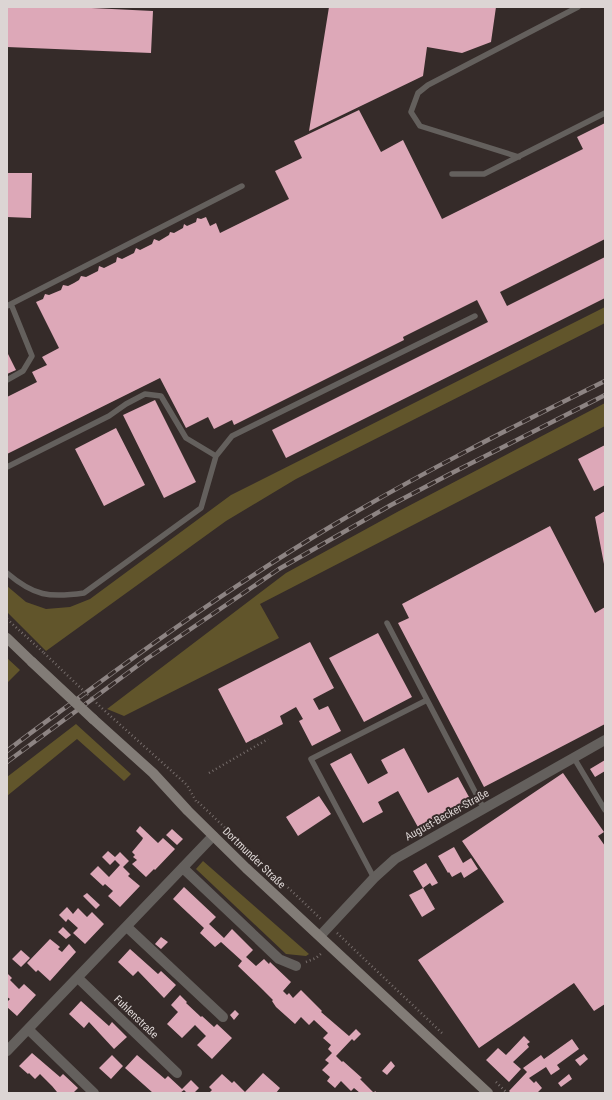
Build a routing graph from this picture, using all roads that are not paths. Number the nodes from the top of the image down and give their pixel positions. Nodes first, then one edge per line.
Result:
1 (578, 7) edge
2 (605, 112) edge
3 (519, 157) junction
4 (452, 174) dead end
5 (242, 186) dead end
6 (9, 305) edge
7 (475, 316) dead end
8 (7, 380) edge
9 (216, 456) junction
10 (7, 467) edge
11 (7, 573) edge
12 (387, 624) dead end
13 (7, 638) edge
14 (427, 700) junction
15 (605, 740) edge
16 (574, 758) junction
17 (484, 809) junction
18 (605, 810) edge
19 (213, 836) junction
20 (183, 868) junction
21 (374, 878) junction
22 (127, 926) junction
23 (320, 936) junction
24 (296, 966) road end
25 (78, 978) junction
26 (223, 1017) dead end
27 (29, 1030) junction
28 (7, 1052) edge
29 (177, 1073) dead end
30 (94, 1093) edge
31 (488, 1093) edge

1 - 3 lane
2 - 3 lane
3 - 4 lane
5 - 6 lane
6 - 8 lane
7 - 9 lane
9 - 10 lane
9 - 11 lane
12 - 14 lane
13 - 19 main road, Dortmunder Straße, bridge
14 - 17 lane
14 - 21 lane
15 - 16 street, August-Becker-Straße
16 - 17 street, August-Becker-Straße
16 - 18 lane
17 - 21 street, August-Becker-Straße
19 - 20 street
19 - 23 main road, Dortmunder Straße
20 - 22 street
20 - 24 street
21 - 23 street, August-Becker-Straße
22 - 25 street
22 - 26 street
23 - 31 main road, Dortmunder Straße
25 - 27 street
25 - 29 street, Fuhlenstraße
27 - 28 street
27 - 30 street

